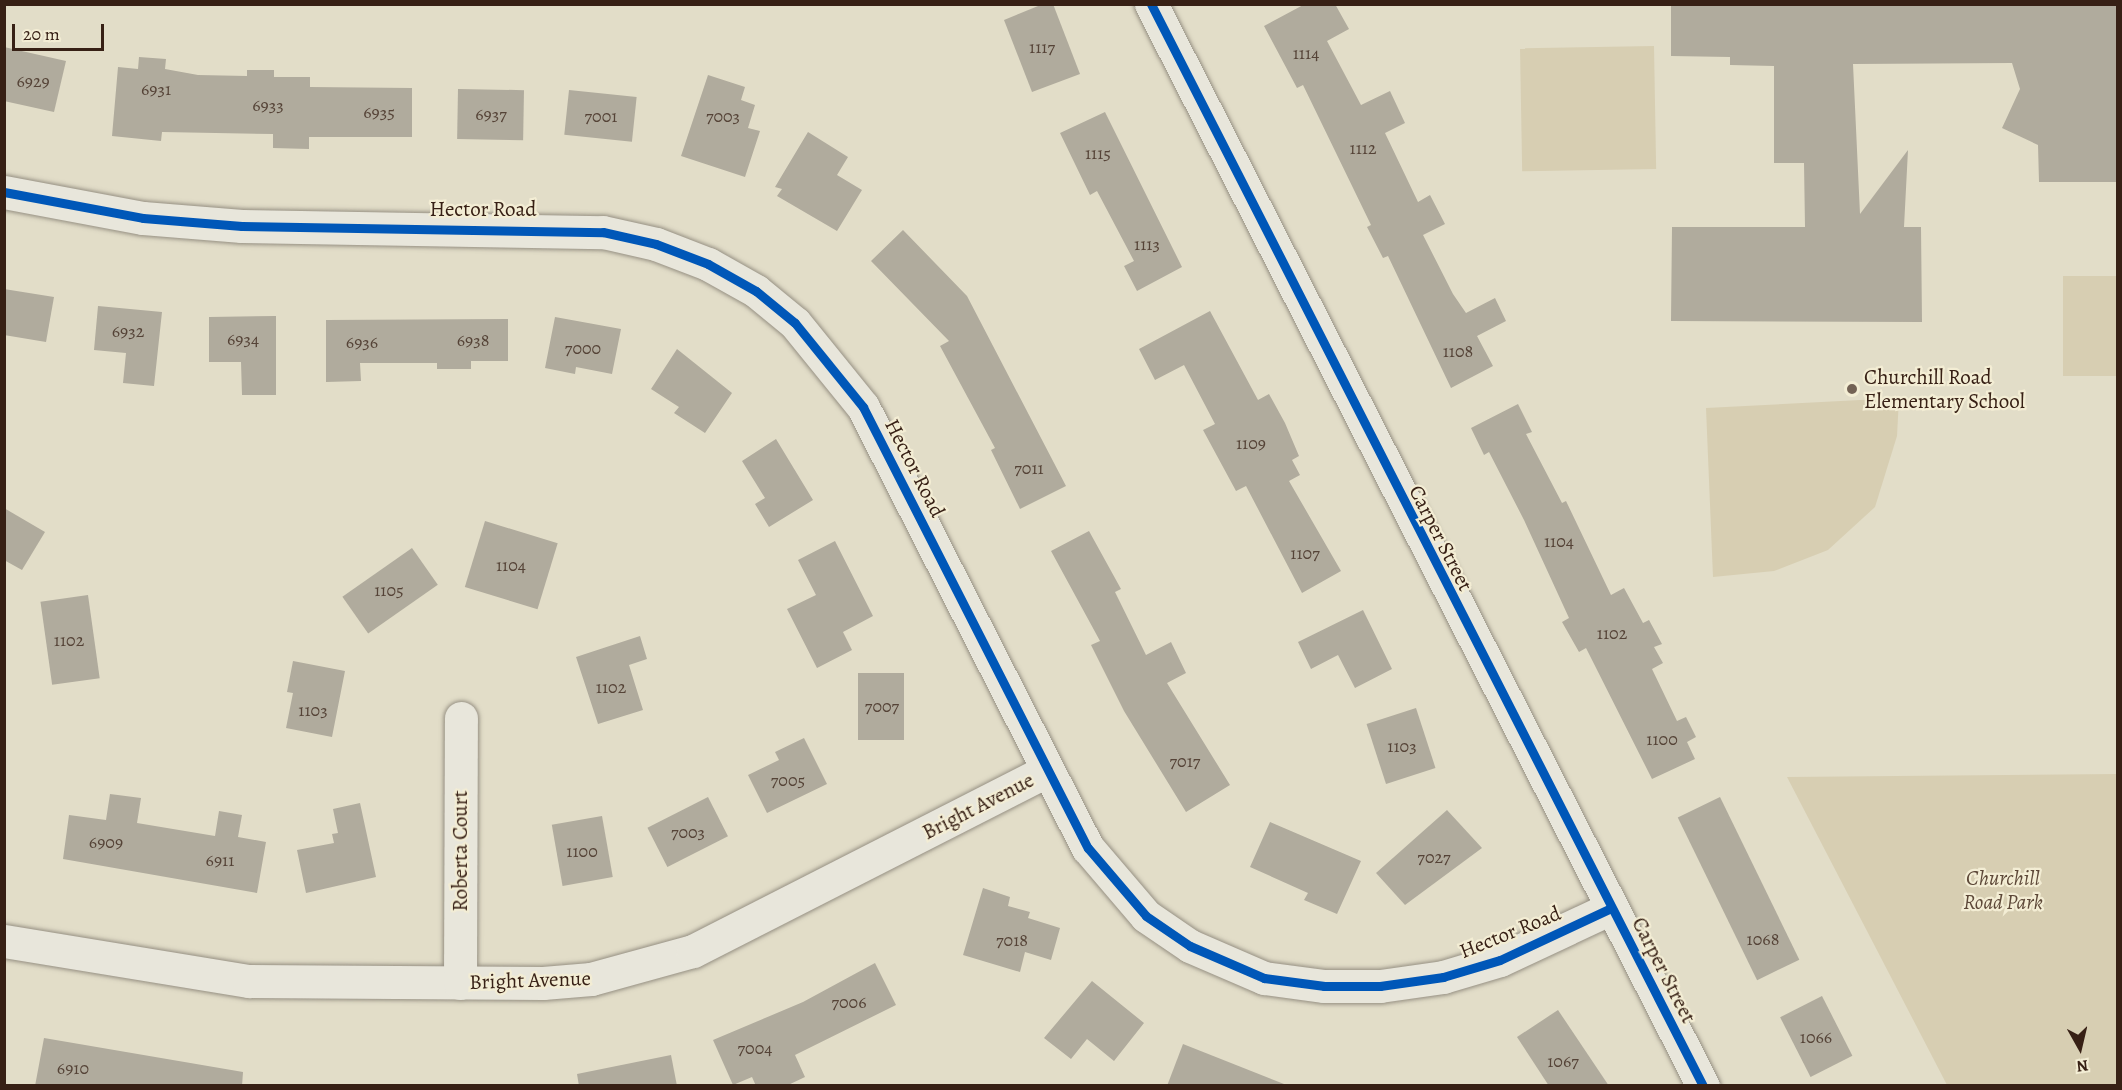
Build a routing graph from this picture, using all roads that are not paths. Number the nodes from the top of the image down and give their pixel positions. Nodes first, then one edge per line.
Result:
1 (1151, 4) edge
2 (4, 192) edge
3 (461, 718) dead end
4 (1048, 770) junction
5 (1611, 908) junction
6 (4, 941) edge
7 (460, 983) junction
8 (1703, 1086) edge

1 - 5 street, Carper Street
2 - 4 street, Hector Road
3 - 7 street, Roberta Court
4 - 5 street, Hector Road
4 - 7 street, Bright Avenue
5 - 8 street, Carper Street
6 - 7 street, Bright Avenue

